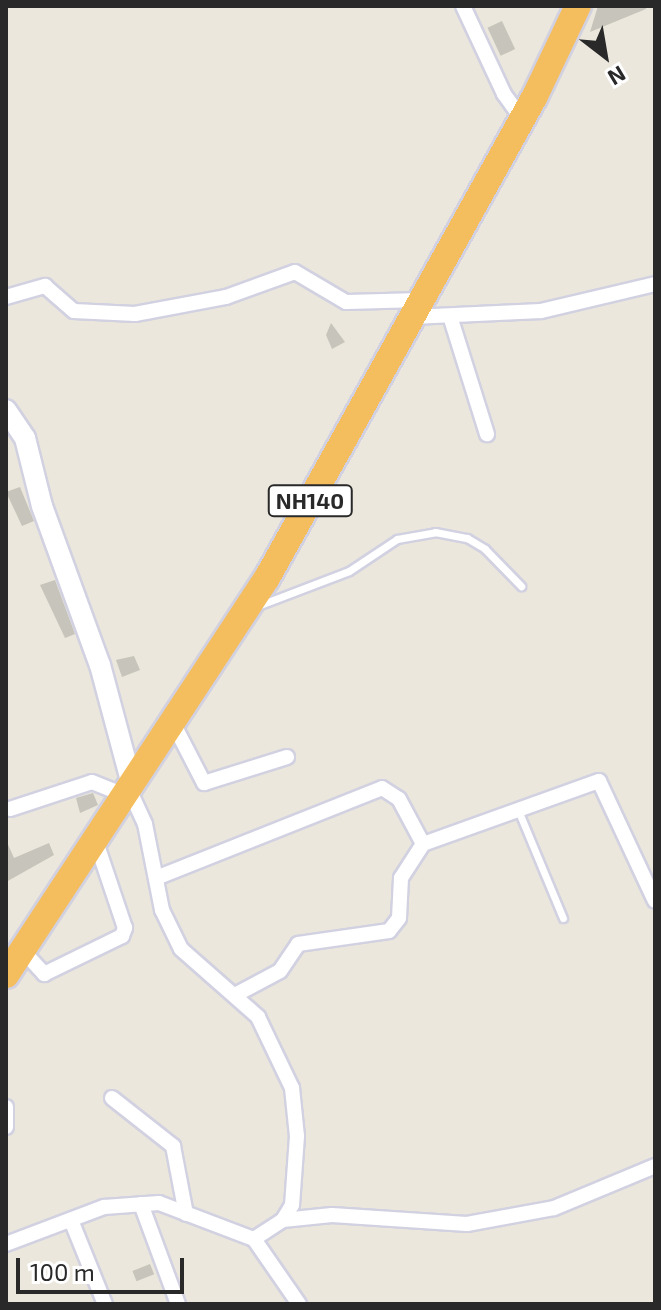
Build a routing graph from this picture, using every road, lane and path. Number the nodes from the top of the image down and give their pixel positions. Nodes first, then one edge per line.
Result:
1 (463, 6) edge
2 (578, 6) edge
3 (522, 119) junction
4 (655, 284) edge
5 (6, 297) edge
6 (417, 309) junction
7 (450, 316) junction
8 (6, 410) edge
9 (487, 434) dead end
10 (521, 586) dead end
11 (249, 605) junction
12 (172, 721) junction
13 (287, 757) dead end
14 (128, 788) junction
15 (10, 809) dead end
16 (518, 809) junction
17 (95, 839) junction
18 (423, 844) junction
19 (655, 858) edge
20 (640, 865) junction
21 (156, 878) junction
22 (655, 901) edge
23 (563, 918) dead end
24 (22, 950) junction
25 (6, 975) edge
26 (235, 995) junction
27 (112, 1098) dead end
28 (6, 1107) edge
29 (6, 1127) edge
30 (655, 1166) edge
31 (141, 1204) junction
32 (186, 1214) junction
33 (71, 1220) junction
34 (283, 1220) junction
35 (254, 1239) junction
36 (6, 1244) edge
37 (105, 1304) edge
38 (178, 1304) edge
39 (299, 1304) edge

1 - 3 street
2 - 3 highway, NH140
3 - 6 highway, NH140
4 - 7 street
5 - 6 street
6 - 7 street
6 - 11 highway, NH140
7 - 9 street
8 - 14 main road
10 - 11 lane
11 - 12 highway, NH140
12 - 13 street
12 - 14 highway, NH140
14 - 15 street
14 - 17 highway, NH140
14 - 21 street
16 - 18 street
16 - 20 street
16 - 23 lane
17 - 24 highway, NH140
17 - 24 street
18 - 21 street
18 - 26 street
19 - 20 street
20 - 22 street
21 - 26 street
24 - 25 highway, NH140
26 - 34 street
27 - 32 street
28 - 29 street
30 - 34 street
31 - 32 street
31 - 33 street
31 - 38 street
32 - 35 street
33 - 36 street
33 - 37 street
34 - 35 street
35 - 39 street

